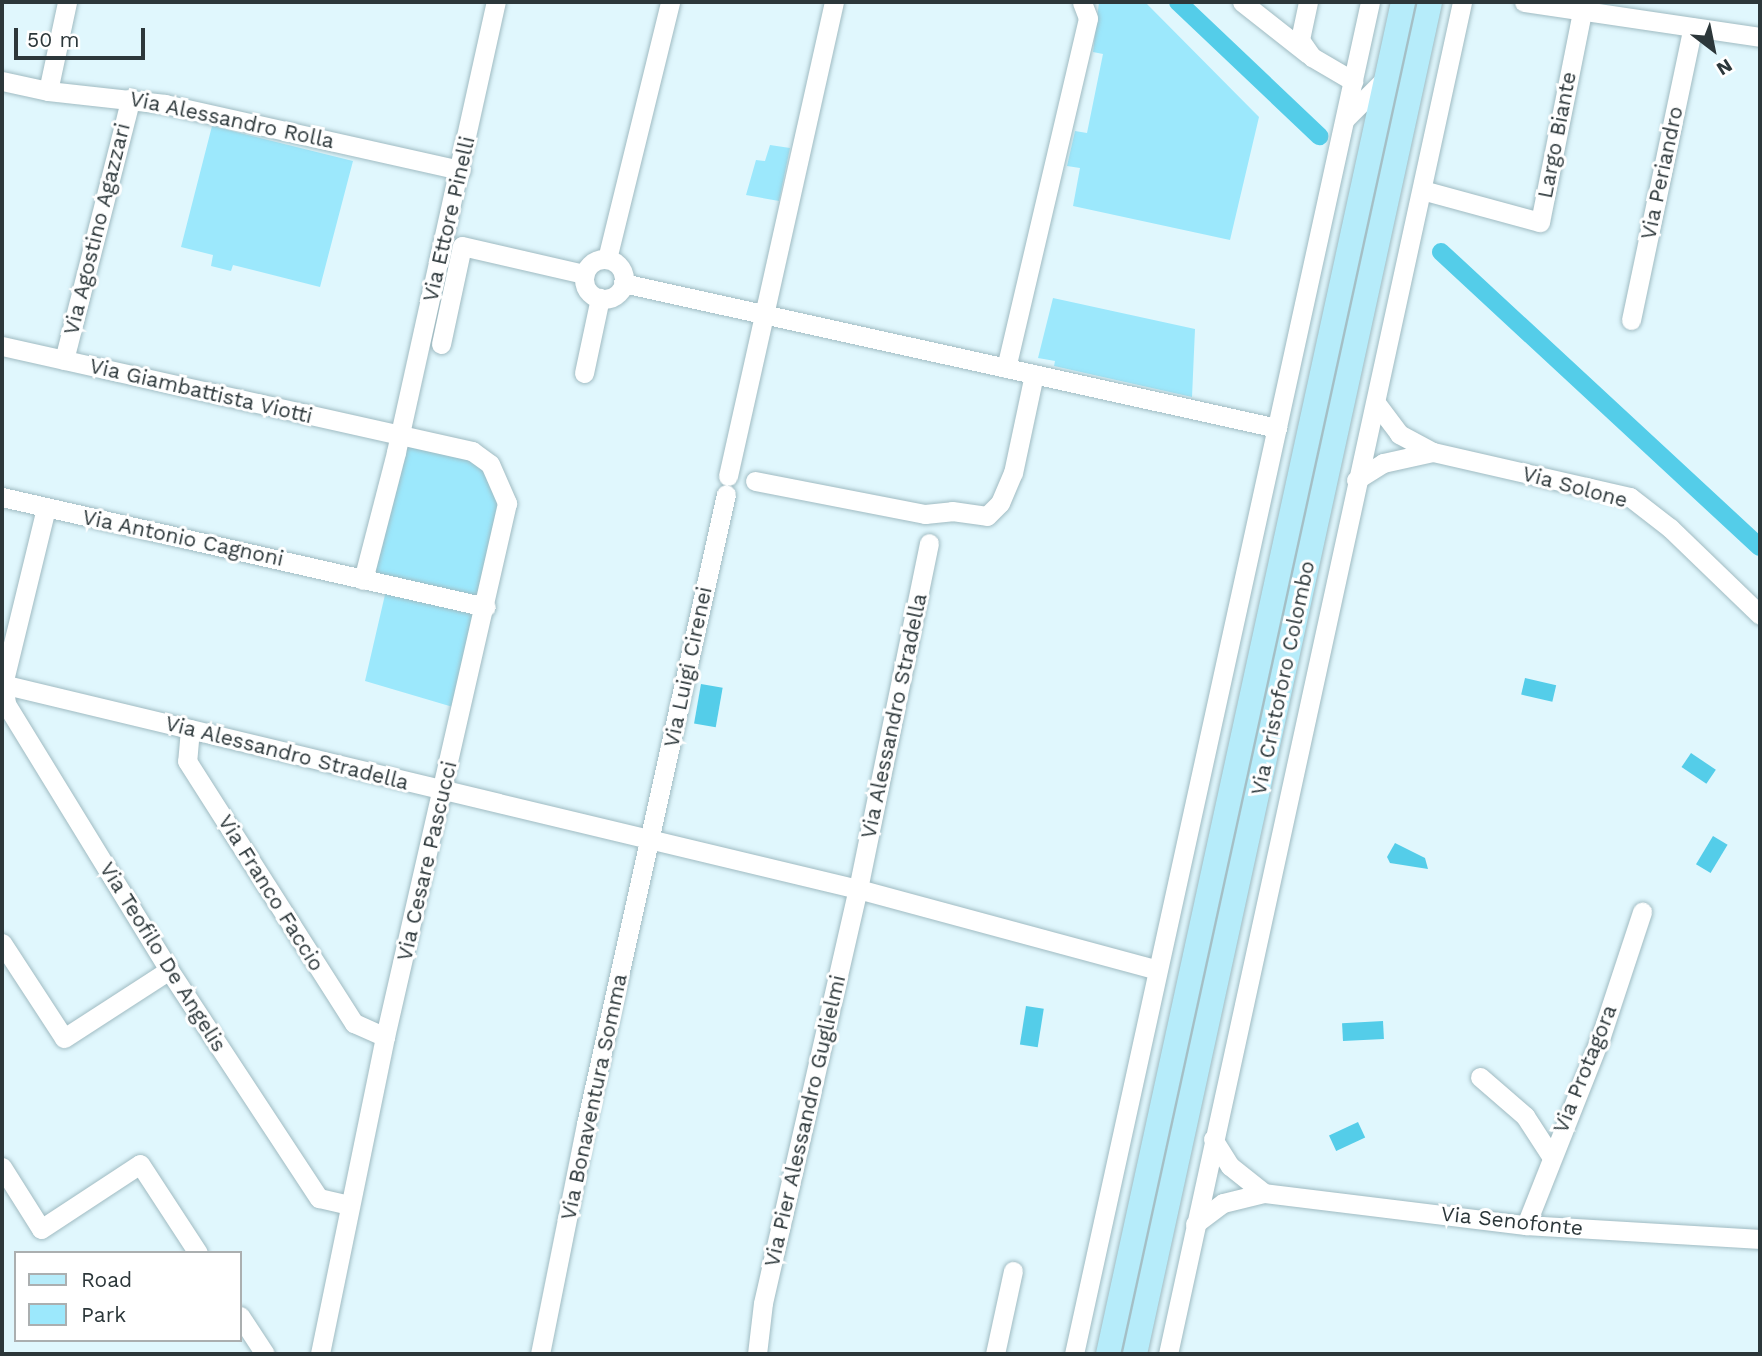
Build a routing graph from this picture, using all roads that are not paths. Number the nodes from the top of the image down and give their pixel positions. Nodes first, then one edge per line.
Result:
1 (68, 2) edge
2 (496, 2) edge
3 (670, 2) edge
4 (834, 2) edge
5 (1082, 2) edge
6 (1242, 2) edge
7 (1308, 2) edge
8 (1370, 2) edge
9 (1403, 2) edge
10 (1430, 2) edge
11 (1462, 2) edge
12 (1524, 2) edge
13 (1582, 11) junction
14 (1693, 27) junction
15 (1760, 37) edge
16 (1312, 57) junction
17 (1387, 77) junction
18 (2, 81) edge
19 (1353, 81) junction
20 (48, 91) junction
21 (131, 98) junction
22 (1346, 118) junction
23 (461, 170) junction
24 (1422, 190) junction
25 (607, 259) junction
26 (584, 274) junction
27 (623, 283) junction
28 (600, 298) junction
29 (765, 315) junction
30 (1631, 320) dead end
31 (441, 344) dead end
32 (2, 346) edge
33 (64, 360) junction
34 (1006, 368) junction
35 (584, 373) dead end
36 (1034, 374) junction
37 (1376, 403) junction
38 (1277, 428) junction
39 (400, 435) junction
40 (1433, 452) junction
41 (1356, 480) junction
42 (755, 481) dead end
43 (2, 497) edge
44 (46, 508) junction
45 (929, 543) dead end
46 (363, 580) junction
47 (486, 607) junction
48 (1760, 615) edge
49 (2, 684) edge
50 (190, 729) junction
51 (444, 792) junction
52 (651, 840) junction
53 (858, 889) junction
54 (1642, 912) dead end
55 (2, 943) edge
56 (1155, 969) junction
57 (169, 970) junction
58 (385, 1037) junction
59 (1480, 1077) dead end
60 (1213, 1139) junction
61 (1551, 1156) junction
62 (2, 1167) edge
63 (1264, 1193) junction
64 (349, 1205) junction
65 (1195, 1224) junction
66 (1526, 1225) junction
67 (1760, 1239) edge
68 (197, 1251) edge
69 (1013, 1271) dead end
70 (242, 1319) edge
71 (265, 1354) edge
72 (320, 1354) edge
73 (540, 1354) edge
74 (757, 1354) edge
75 (995, 1354) edge
76 (1074, 1354) edge
77 (1108, 1354) edge
78 (1135, 1354) edge
79 (1168, 1354) edge

1 - 20 street
2 - 23 street, Via Ettore Pinelli
3 - 25 street
4 - 29 street, Via Luigi Cirenei
5 - 34 street
6 - 16 street
7 - 16 street
8 - 19 street
9 - 17 main road, Via Cristoforo Colombo
10 - 78 main road, Via Cristoforo Colombo
11 - 24 street, Via Cristoforo Colombo
12 - 13 street
13 - 14 street
13 - 24 street, Largo Biante
14 - 15 street
14 - 30 street, Via Periandro
16 - 19 street
17 - 22 street
17 - 77 main road, Via Cristoforo Colombo
18 - 20 street, Via Alessandro Rolla
19 - 22 street
20 - 21 street, Via Alessandro Rolla
21 - 23 street, Via Alessandro Rolla
21 - 33 street, Via Agostino Agazzari
22 - 38 street
23 - 39 street, Via Ettore Pinelli
24 - 37 street, Via Cristoforo Colombo
25 - 26 street
25 - 27 street
26 - 28 street
26 - 31 street
27 - 28 street
27 - 29 street
28 - 35 street
29 - 34 street
29 - 52 street, Via Luigi Cirenei
32 - 33 street, Via Giambattista Viotti
33 - 39 street, Via Giambattista Viotti
34 - 36 street
36 - 38 street
36 - 42 street
37 - 40 street
37 - 41 street, Via Cristoforo Colombo
38 - 56 street
39 - 46 street, Via Ettore Pinelli
39 - 47 street, Via Cesare Pascucci
40 - 41 street
40 - 48 street, Via Solone
41 - 60 street, Via Cristoforo Colombo
43 - 44 street, Via Antonio Cagnoni
44 - 46 street, Via Antonio Cagnoni
44 - 49 street
45 - 53 street, Via Alessandro Stradella
46 - 47 street, Via Antonio Cagnoni
47 - 51 street, Via Cesare Pascucci
49 - 50 street, Via Alessandro Stradella
49 - 57 street, Via Teofilo De Angelis
50 - 51 street, Via Alessandro Stradella
50 - 58 street, Via Franco Faccio
51 - 52 street, Via Alessandro Stradella
51 - 58 street, Via Cesare Pascucci
52 - 53 street, Via Alessandro Stradella
52 - 73 street, Via Bonaventura Somma
53 - 56 street, Via Alessandro Stradella
53 - 74 street, Via Pier Alessandro Guglielmi
54 - 61 street, Via Protagora
55 - 57 street
56 - 76 street
57 - 64 street, Via Teofilo De Angelis
58 - 64 street, Via Cesare Pascucci
59 - 61 street
60 - 63 street
60 - 65 street, Via Cristoforo Colombo
61 - 66 street, Via Protagora
62 - 68 street
63 - 65 street
63 - 66 street, Via Senofonte
64 - 72 street, Via Cesare Pascucci
65 - 79 street, Via Cristoforo Colombo
66 - 67 street, Via Senofonte
69 - 75 street
70 - 71 street

